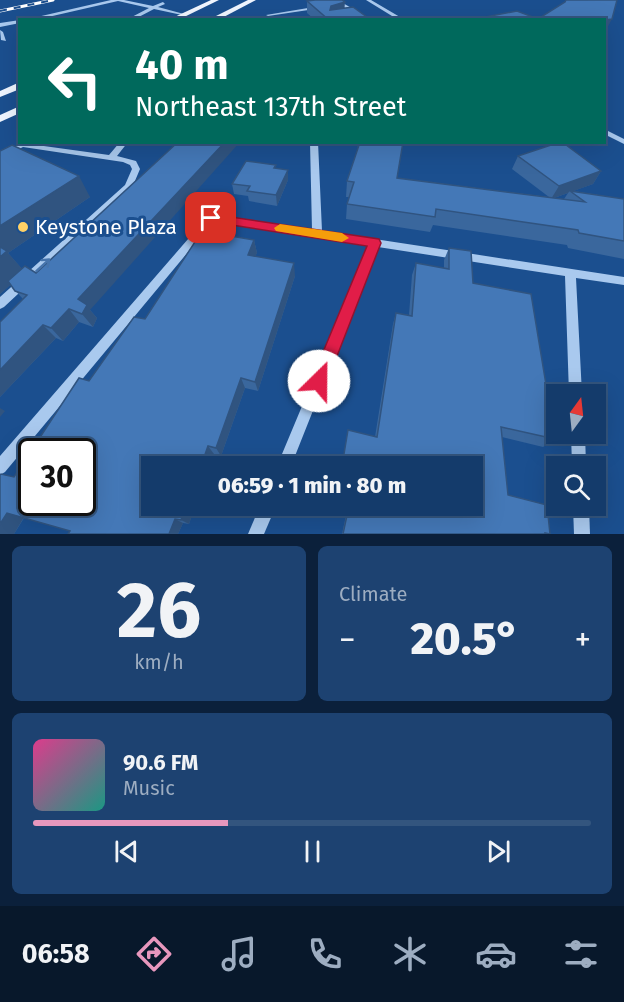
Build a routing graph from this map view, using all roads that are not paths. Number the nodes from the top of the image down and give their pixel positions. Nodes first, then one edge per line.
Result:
1 (118, 0) edge
2 (216, 0) edge
3 (253, 0) edge
4 (368, 0) edge
5 (162, 1) edge
6 (386, 4) dead end
7 (378, 5) junction
8 (283, 7) dead end
9 (154, 9) junction
10 (182, 14) junction
11 (268, 15) junction
12 (138, 16) junction
13 (397, 16) junction
14 (35, 18) edge
15 (133, 18) edge
16 (147, 18) edge
17 (175, 18) edge
18 (215, 18) edge
19 (263, 18) edge
20 (341, 18) edge
21 (388, 18) edge
22 (400, 18) edge
23 (18, 21) edge
24 (0, 25) edge
25 (0, 32) edge
26 (4, 40) dead end
27 (18, 86) edge
28 (0, 94) edge
29 (18, 111) edge
30 (0, 119) edge
31 (606, 132) edge
32 (624, 142) edge
33 (25, 144) edge
34 (123, 144) edge
35 (314, 144) edge
36 (0, 157) edge
37 (111, 158) junction
38 (317, 234) junction
39 (375, 243) junction
40 (570, 273) junction
41 (624, 281) edge
42 (0, 304) edge
43 (576, 384) edge
44 (288, 456) edge
45 (0, 467) edge
46 (264, 516) edge
47 (581, 516) edge
48 (256, 534) edge
49 (582, 534) edge

1 - 9 street
1 - 14 street
2 - 10 main road
3 - 18 main road
4 - 7 street
5 - 9 street
6 - 7 street
7 - 13 street
8 - 11 street
9 - 10 street
9 - 12 street
10 - 17 main road
11 - 19 street
11 - 20 street
12 - 15 street
12 - 16 street
13 - 21 street
13 - 22 street
23 - 24 street
25 - 26 street
27 - 28 main road
29 - 30 main road
31 - 32 street
33 - 36 street
33 - 37 street
34 - 37 street
35 - 38 street
42 -> 37 street
38 - 39 street
38 - 45 street
39 - 40 street
39 - 44 street
40 - 41 street
40 - 43 street
46 - 48 street
47 - 49 street

